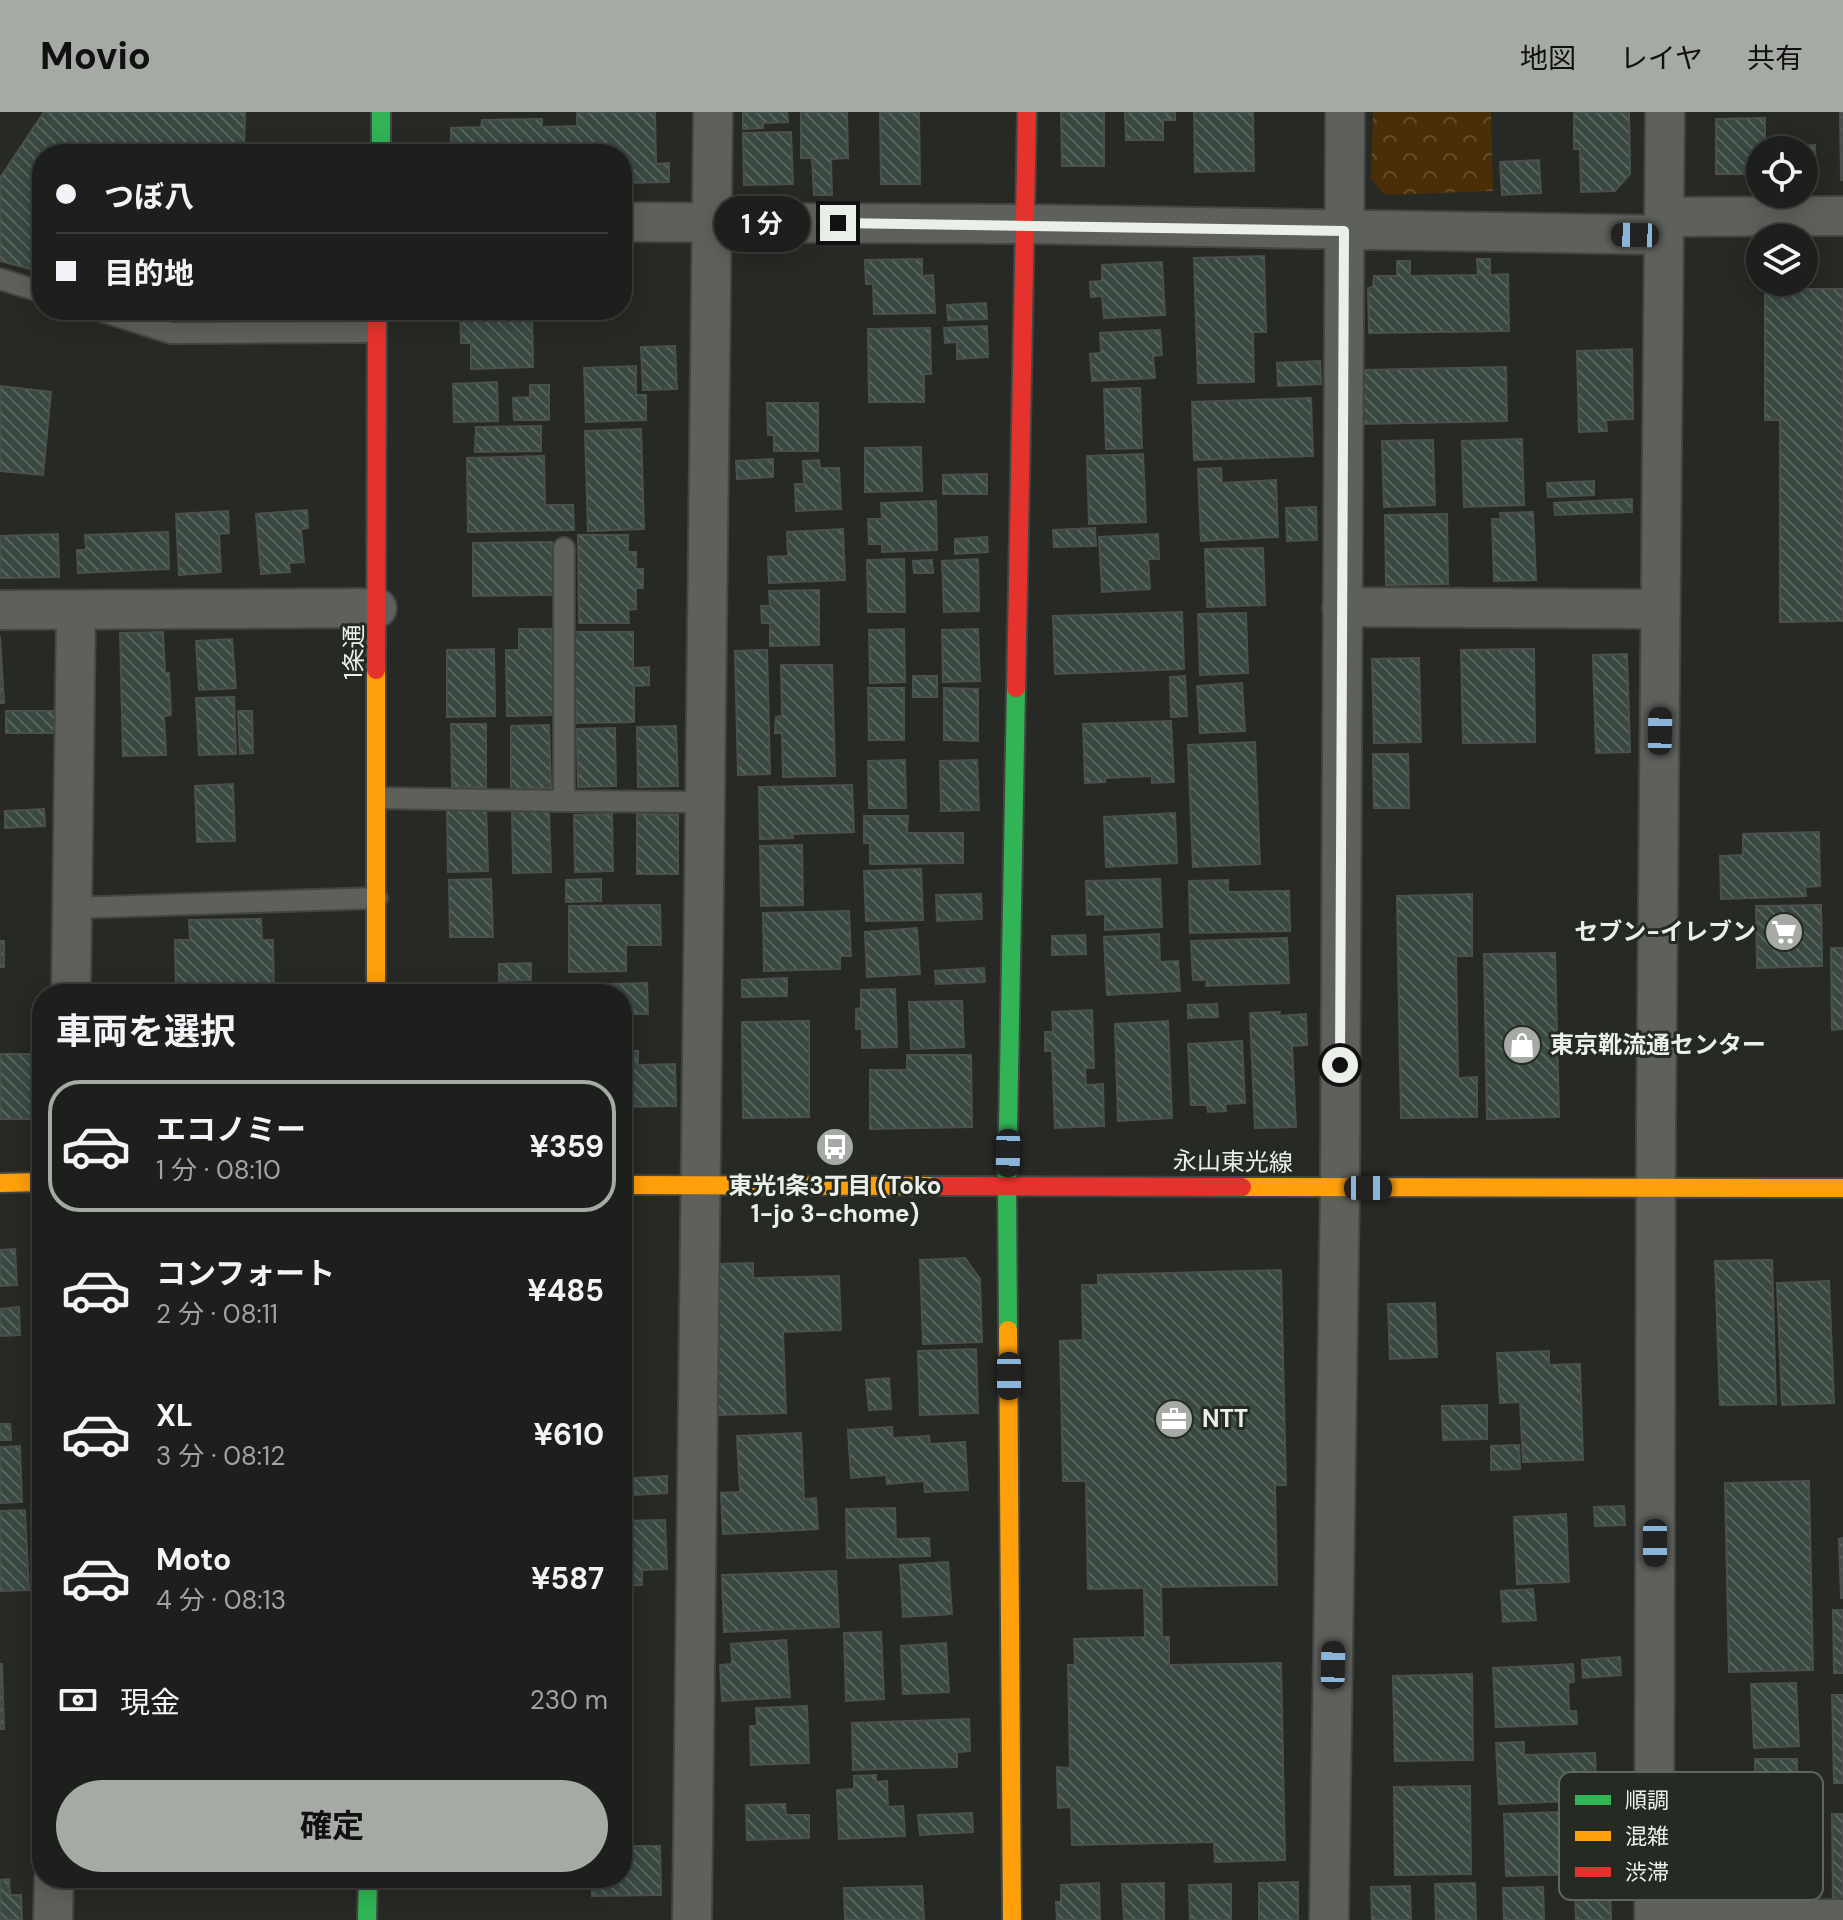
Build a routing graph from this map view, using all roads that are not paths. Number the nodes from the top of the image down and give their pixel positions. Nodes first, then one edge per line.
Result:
1 (381, 112) edge
2 (713, 112) edge
3 (1027, 112) edge
4 (1345, 112) edge
5 (1665, 112) edge
6 (381, 144) edge
7 (1843, 216) edge
8 (632, 222) edge
9 (713, 222) junction
10 (1026, 224) junction
11 (1664, 226) junction
12 (1344, 231) junction
13 (0, 279) edge
14 (32, 289) edge
15 (130, 320) edge
16 (377, 320) edge
17 (376, 332) junction
18 (564, 548) dead end
19 (1342, 607) junction
20 (377, 608) junction
21 (1661, 609) junction
22 (0, 610) edge
23 (76, 611) junction
24 (378, 798) junction
25 (564, 801) junction
26 (706, 802) junction
27 (377, 898) junction
28 (71, 908) junction
29 (71, 984) edge
30 (376, 984) edge
31 (32, 1182) edge
32 (0, 1183) edge
33 (1007, 1184) junction
34 (632, 1185) edge
35 (701, 1185) junction
36 (1340, 1187) junction
37 (1843, 1188) edge
38 (1656, 1190) junction
39 (1654, 1772) edge
40 (54, 1888) edge
41 (368, 1888) edge
42 (1654, 1900) edge
43 (1843, 1919) edge
44 (53, 1920) edge
45 (367, 1920) edge
46 (692, 1920) edge
47 (1012, 1920) edge
48 (1329, 1920) edge
49 (1654, 1920) edge

1 - 6 street
2 - 9 street
3 - 10 street
4 - 12 street
5 - 11 street
7 - 11 street
8 - 9 street
9 - 10 street
9 - 26 street
10 - 12 street
10 - 33 street
11 - 12 street
11 - 21 street
12 - 19 street
13 - 14 lane
15 - 17 lane
16 - 17 street, 1条通
17 - 20 street, 1条通
18 - 25 lane
19 - 21 street
19 - 36 street
20 - 23 street
20 - 24 street, 1条通
21 - 38 street
22 - 23 street
23 - 28 street
24 - 25 lane
24 - 27 street, 1条通
25 - 26 lane
26 - 35 street
27 - 28 lane
27 - 30 street, 1条通
28 - 29 street
31 - 32 street
33 - 35 street, 永山東光線
33 - 36 street, 永山東光線
33 - 47 street
34 - 35 street, 永山東光線
35 - 46 street
36 - 38 street, 永山東光線
36 - 48 street
37 - 38 street, 永山東光線
38 - 39 street
40 - 44 street
41 - 45 street
42 - 49 street
43 - 49 street

